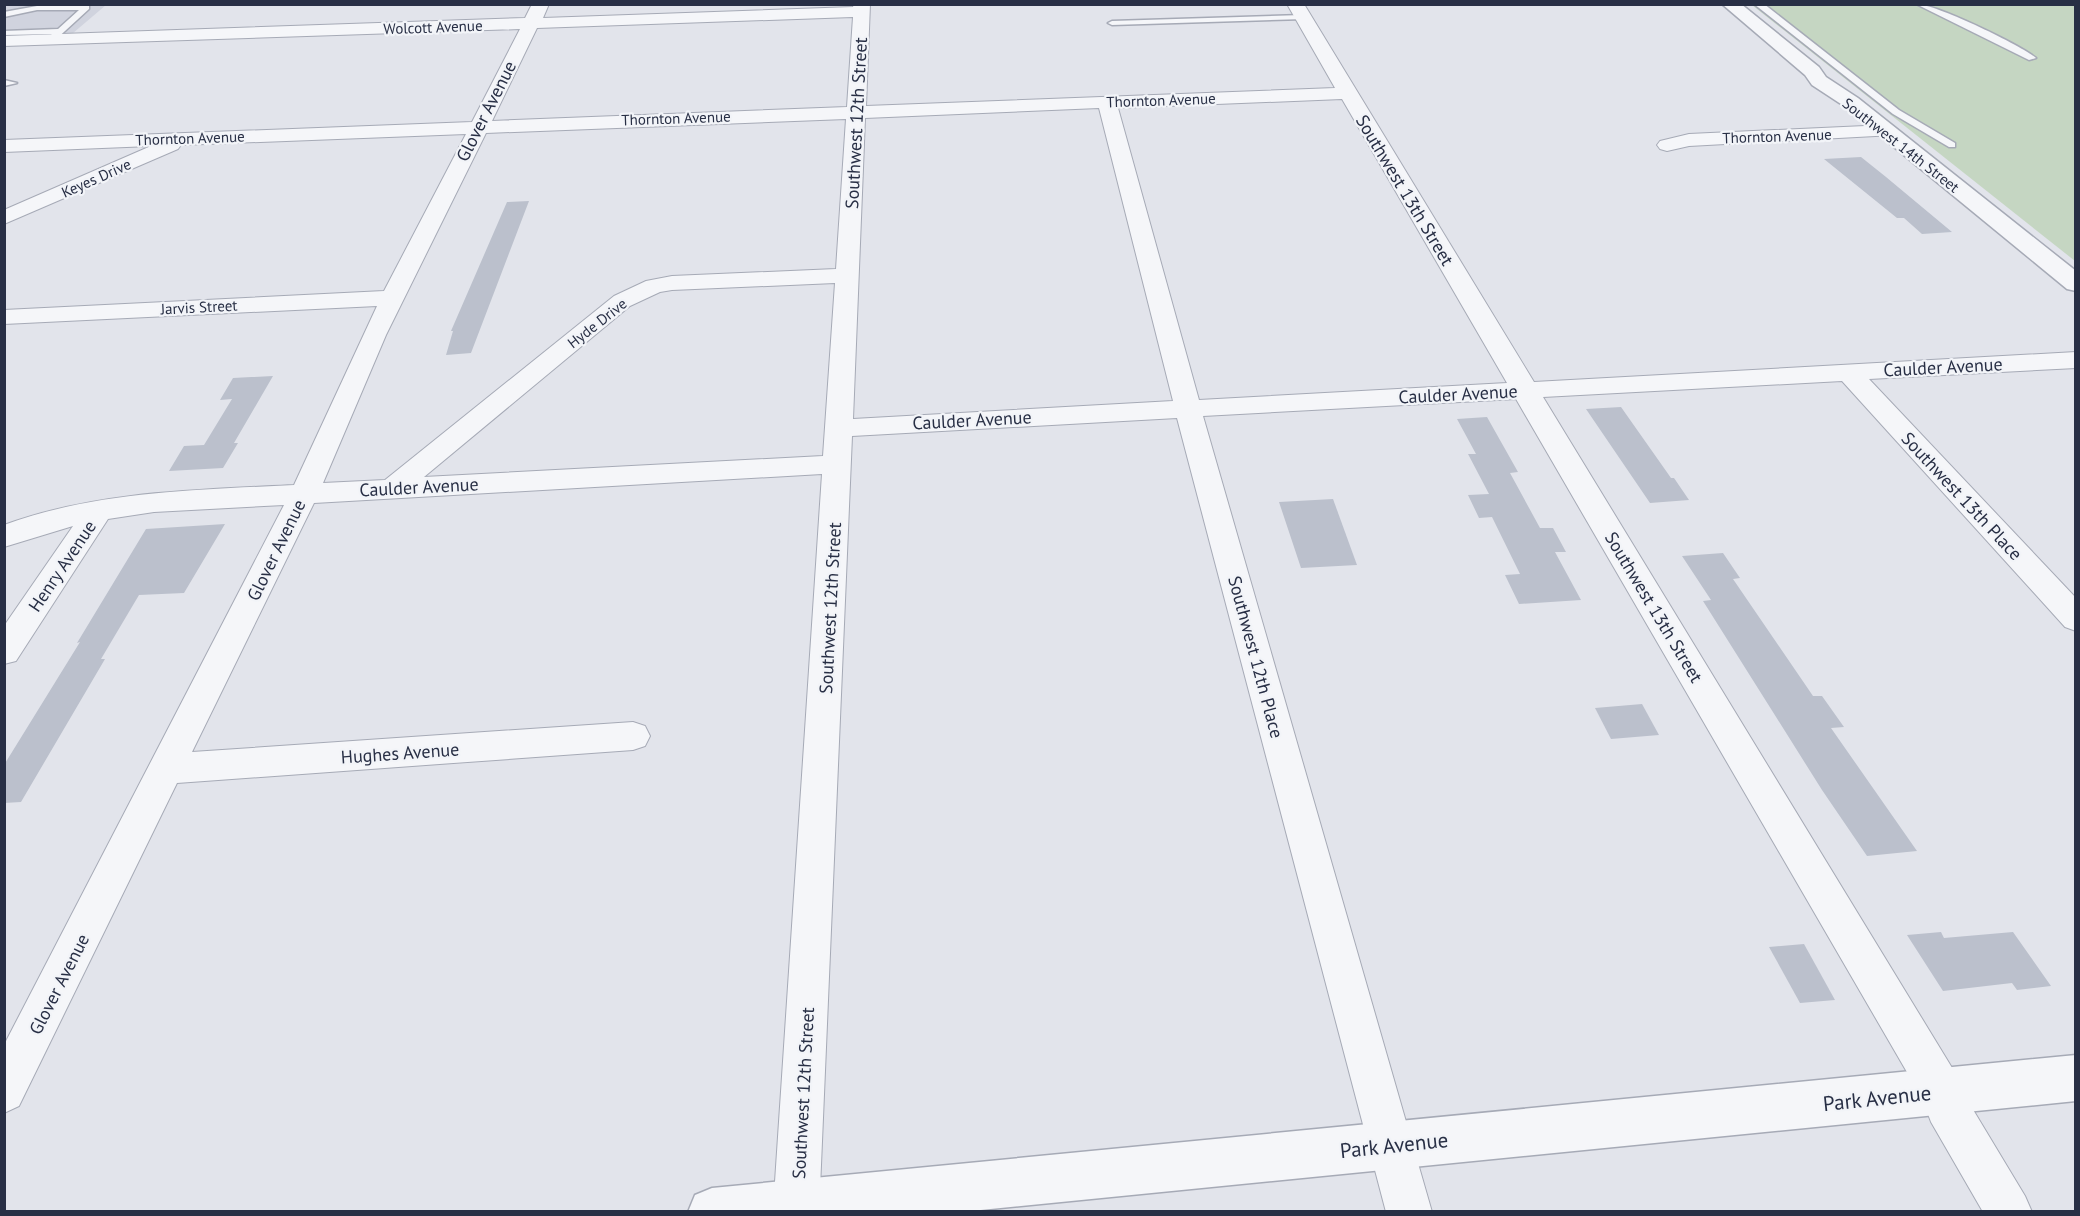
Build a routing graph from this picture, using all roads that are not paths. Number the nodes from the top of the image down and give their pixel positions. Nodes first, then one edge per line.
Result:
1 (1730, 4) edge
2 (1758, 4) edge
3 (1920, 4) edge
4 (862, 8) edge
5 (1299, 10) edge
6 (536, 14) edge
7 (4, 15) edge
8 (1112, 23) dead end
9 (4, 33) edge
10 (55, 35) junction
11 (4, 41) edge
12 (2032, 58) dead end
13 (1347, 93) junction
14 (1107, 102) junction
15 (856, 112) junction
16 (479, 126) junction
17 (1887, 131) junction
18 (187, 138) junction
19 (1667, 145) dead end
20 (1952, 145) dead end
21 (4, 146) edge
22 (4, 218) edge
23 (847, 276) junction
24 (2076, 284) edge
25 (393, 298) junction
26 (4, 316) edge
27 (2076, 360) edge
28 (1848, 372) junction
29 (1524, 390) junction
30 (1188, 409) junction
31 (840, 428) junction
32 (838, 464) junction
33 (393, 488) junction
34 (304, 493) junction
35 (99, 510) junction
36 (4, 537) edge
37 (2076, 619) edge
38 (4, 652) edge
39 (633, 736) dead end
40 (167, 769) junction
41 (2076, 1078) edge
42 (4, 1091) edge
43 (1942, 1091) junction
44 (1390, 1145) junction
45 (796, 1207) edge
46 (712, 1212) edge
47 (1409, 1212) edge
48 (2009, 1212) edge

1 - 17 street, Southwest 14th Street
2 - 20 lane
3 - 12 lane
4 - 6 street, Wolcott Avenue
4 - 15 street, Southwest 12th Street
5 - 8 lane
5 - 13 street, Southwest 13th Street
6 - 10 street, Wolcott Avenue
6 - 16 street, Glover Avenue
7 - 10 lane
9 - 10 lane
10 - 11 street, Wolcott Avenue
13 - 14 street, Thornton Avenue
13 - 29 street, Southwest 13th Street
14 - 15 street, Thornton Avenue
14 - 30 street, Southwest 12th Place
15 - 16 street, Thornton Avenue
15 - 23 street, Southwest 12th Street
16 - 18 street, Thornton Avenue
16 - 25 street, Glover Avenue
17 - 19 street, Thornton Avenue
17 - 24 street, Southwest 14th Street
18 - 21 street, Thornton Avenue
18 - 22 street, Keyes Drive
23 - 31 street, Southwest 12th Street
23 - 33 street, Hyde Drive
25 - 26 street, Jarvis Street
25 - 34 street, Glover Avenue
27 - 28 street, Caulder Avenue
28 - 29 street, Caulder Avenue
28 - 37 street, Southwest 13th Place
29 - 30 street, Caulder Avenue
29 - 43 street, Southwest 13th Street
30 - 31 street, Caulder Avenue
30 - 44 street, Southwest 12th Place
31 - 32 street, Southwest 12th Street
32 - 33 street, Caulder Avenue
32 - 45 street, Southwest 12th Street
33 - 34 street, Caulder Avenue
34 - 35 street, Caulder Avenue
34 - 40 street, Glover Avenue
35 - 36 street, Caulder Avenue
35 - 38 street, Henry Avenue
39 - 40 street, Hughes Avenue
40 - 42 street, Glover Avenue
41 - 43 street, Park Avenue
43 - 44 street, Park Avenue
43 - 48 street, Southwest 13th Street
44 - 45 street, Park Avenue
44 - 47 street, Southwest 12th Place
45 - 46 street, Park Avenue

